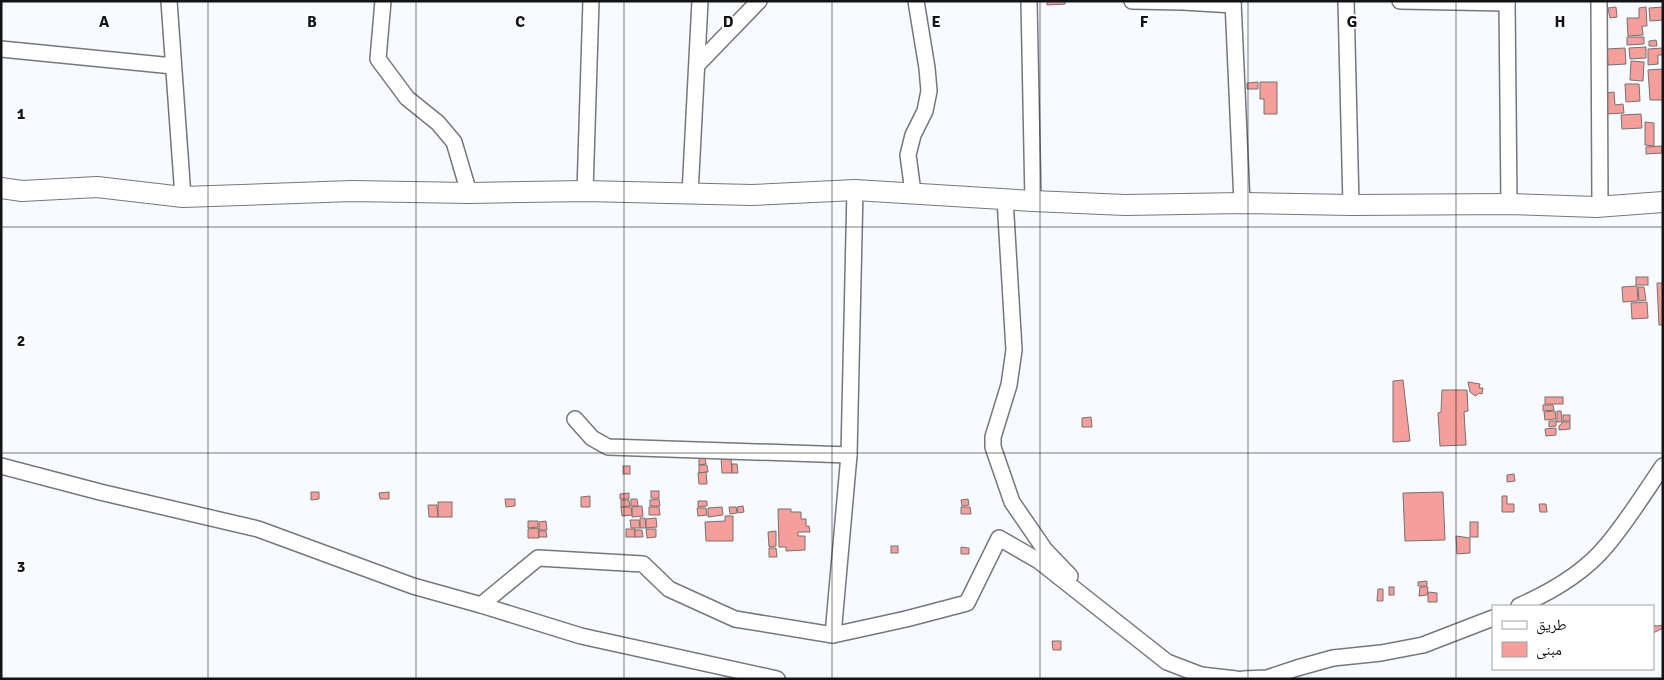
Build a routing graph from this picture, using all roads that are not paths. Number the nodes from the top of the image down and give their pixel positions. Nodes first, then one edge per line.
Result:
1 (168, 1) edge
2 (383, 1) edge
3 (591, 1) edge
4 (700, 1) edge
5 (759, 1) edge
6 (916, 1) edge
7 (1029, 1) edge
8 (1132, 1) edge
9 (1346, 1) edge
10 (1400, 1) edge
11 (1599, 1) edge
12 (1507, 2) edge
13 (1233, 3) edge
14 (1, 49) edge
15 (698, 64) junction
16 (174, 66) junction
17 (1, 188) edge
18 (855, 190) junction
19 (584, 191) junction
20 (913, 192) junction
21 (469, 193) junction
22 (690, 194) junction
23 (183, 197) junction
24 (1006, 199) junction
25 (1033, 201) junction
26 (1663, 202) edge
27 (1242, 203) junction
28 (1510, 204) junction
29 (1351, 205) junction
30 (1600, 206) junction
31 (576, 419) dead end
32 (849, 455) junction
33 (1, 466) edge
34 (1663, 466) edge
35 (481, 605) junction
36 (1521, 605) edge
37 (1112, 617) junction
38 (1492, 618) edge
39 (832, 635) junction
40 (777, 679) edge
41 (1236, 679) edge
42 (1243, 679) edge

1 - 16 street
2 - 21 street
3 - 19 street
4 - 15 street
5 - 15 street
6 - 20 street
7 - 25 street
8 - 13 street
9 - 29 street
10 - 12 street
11 - 30 street
12 - 28 street
13 - 27 street
14 - 16 street
15 - 22 street
16 - 23 street
17 - 23 street
18 - 20 street
18 - 22 street
18 - 32 street
19 - 21 street
19 - 22 street
20 - 24 street
21 - 23 street
24 - 25 street
24 - 37 street
25 - 27 street
26 - 30 street
27 - 29 street
28 - 29 street
28 - 30 street
31 - 32 street
32 - 39 street
33 - 35 street
34 - 36 street
35 - 39 street
35 - 40 street
37 - 39 street
37 - 41 street
38 - 42 street

